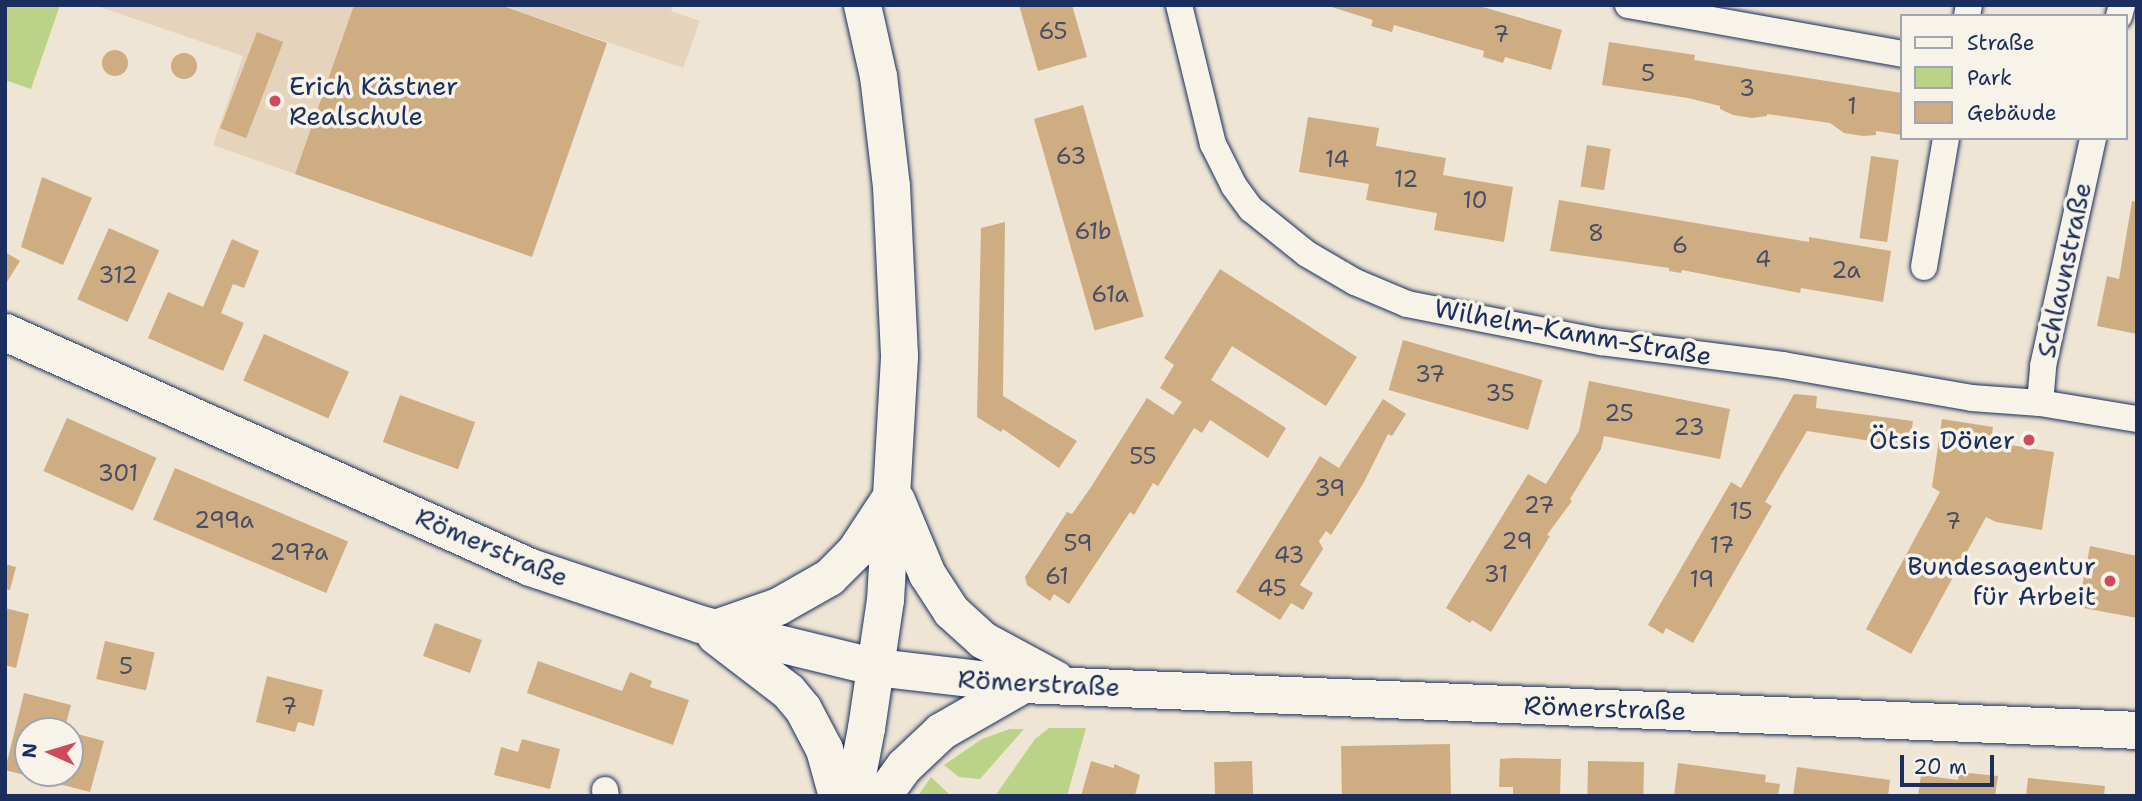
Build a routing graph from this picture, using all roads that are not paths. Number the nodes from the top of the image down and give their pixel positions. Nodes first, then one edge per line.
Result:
1 (862, 5) edge
2 (1179, 5) edge
3 (1628, 5) edge
4 (1900, 54) edge
5 (1946, 140) edge
6 (2093, 140) edge
7 (1924, 267) dead end
8 (5, 332) edge
9 (2039, 403) junction
10 (2137, 419) edge
11 (893, 492) junction
12 (707, 626) junction
13 (876, 667) junction
14 (1023, 684) junction
15 (1068, 686) junction
16 (2137, 730) edge
17 (837, 796) edge
18 (853, 796) edge
19 (882, 796) edge

1 - 11 main road
2 - 9 street, Wilhelm-Kamm-Straße
3 - 4 street
5 - 7 street
6 - 9 street, Schlaunstraße
8 - 12 main road, Römerstraße
9 - 10 street, Wilhelm-Kamm-Straße
11 - 12 main road
11 - 13 main road
11 - 15 main road
12 - 13 main road, Römerstraße
12 - 17 main road
13 - 14 main road, Römerstraße
13 - 18 main road
14 - 15 main road, Römerstraße
14 - 19 main road
15 - 16 main road, Römerstraße

